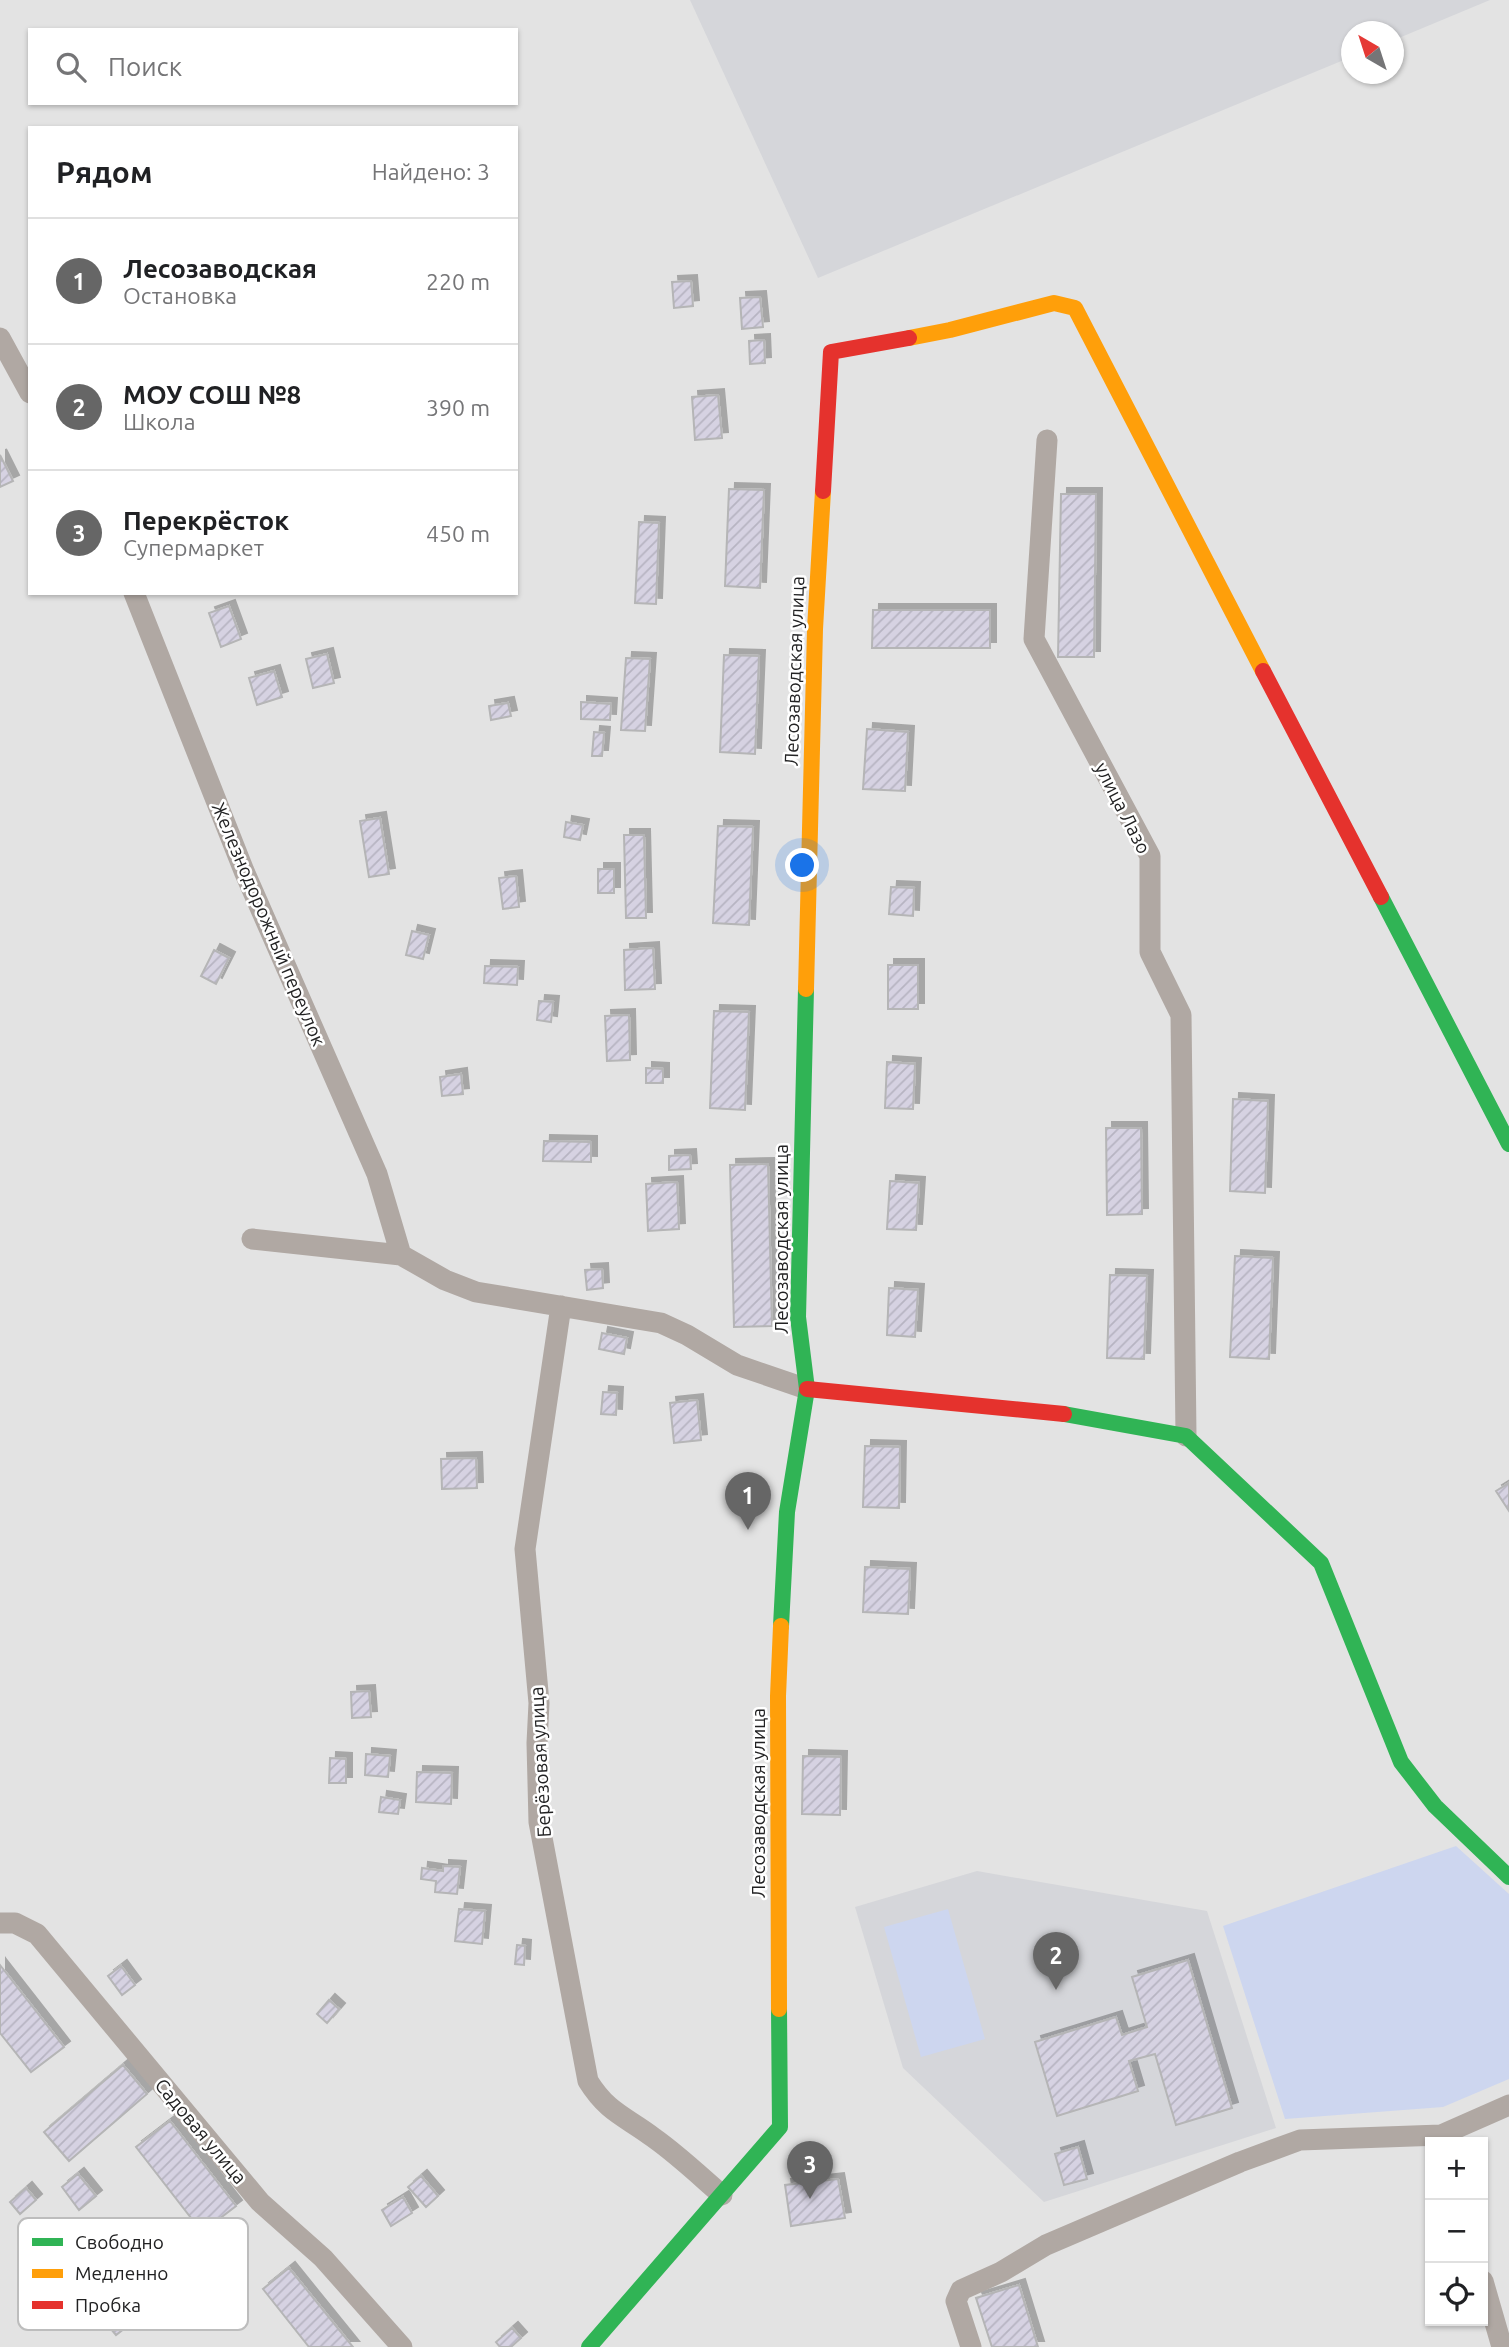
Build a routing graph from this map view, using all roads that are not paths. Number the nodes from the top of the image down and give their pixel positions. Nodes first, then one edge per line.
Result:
1 (0, 338) edge
2 (28, 389) edge
3 (1047, 440) dead end
4 (135, 595) edge
5 (1509, 1144) edge
6 (253, 1239) dead end
7 (401, 1255) junction
8 (561, 1306) junction
9 (807, 1389) junction
10 (1186, 1436) junction
11 (1509, 1877) edge
12 (0, 1923) edge
13 (1509, 2105) edge
14 (1444, 2137) edge
15 (1425, 2138) edge
16 (722, 2195) junction
17 (1488, 2298) edge
18 (402, 2347) edge
19 (589, 2347) edge
20 (971, 2347) edge
21 (1502, 2347) edge

1 - 2 street
3 - 10 street, улица Лазо
4 - 7 street, Железнодорожный переулок
5 - 9 street, Лесозаводская улица
6 - 7 street
7 - 8 street
8 - 9 street
8 - 16 street, Берёзовая улица
9 - 10 street
9 - 16 street, Лесозаводская улица
10 - 11 street
12 - 18 street, Садовая улица
13 - 14 street
15 - 20 street
16 - 19 street, Лесозаводская улица
17 - 21 street

